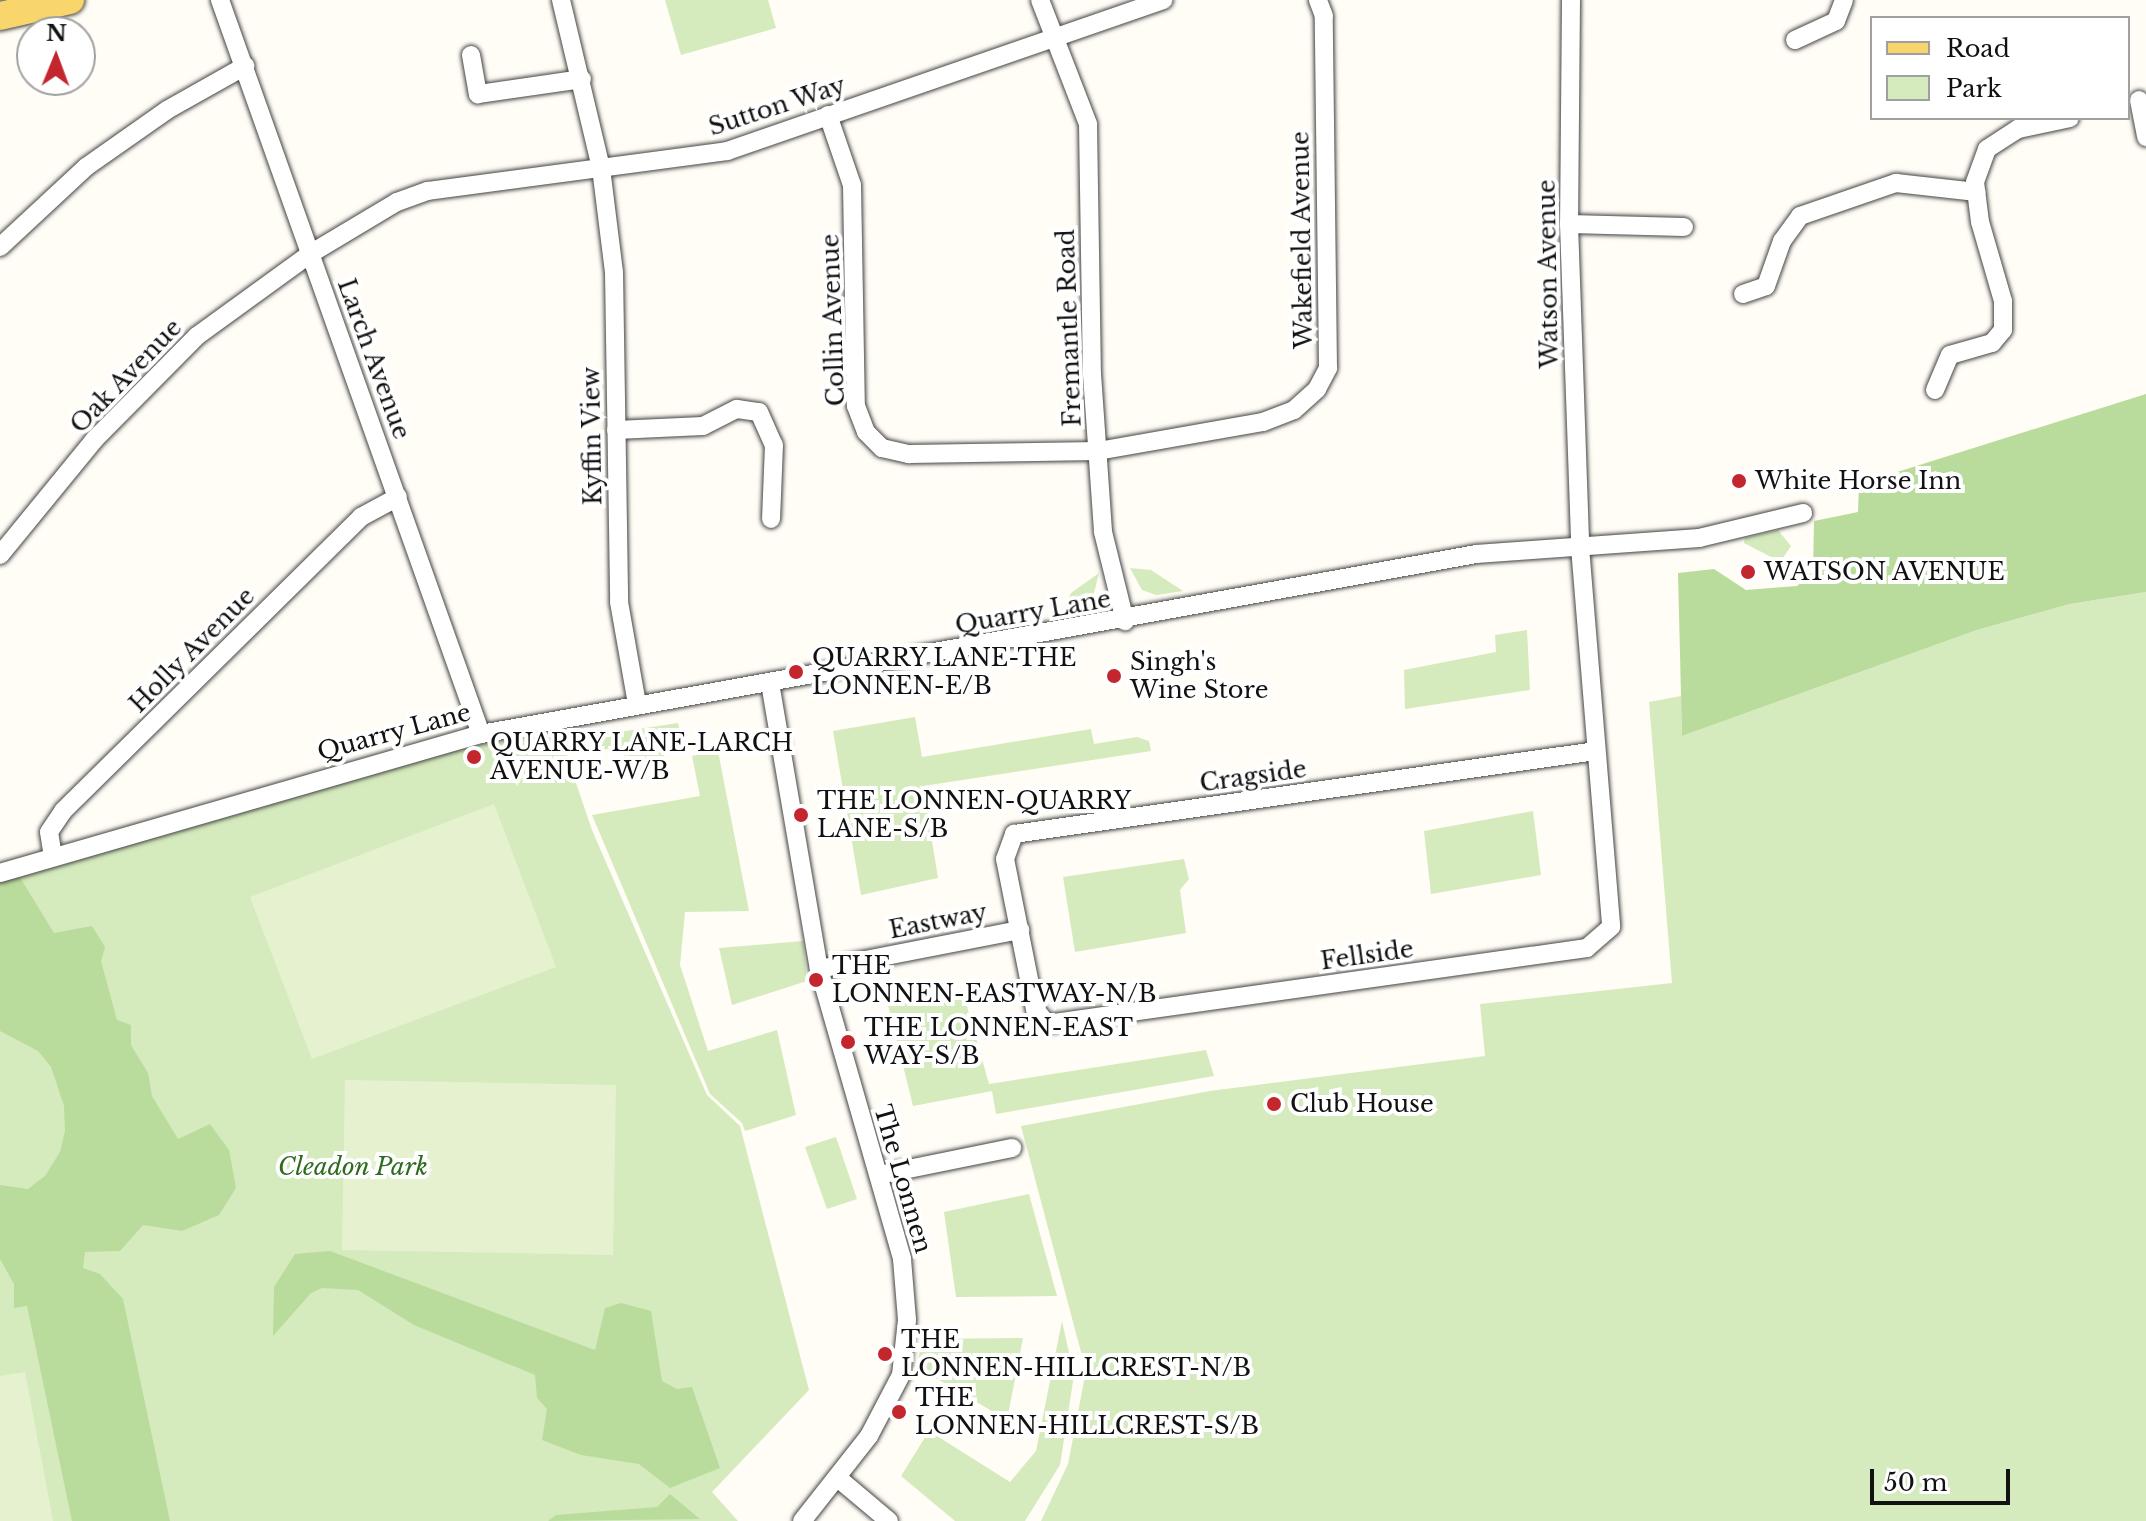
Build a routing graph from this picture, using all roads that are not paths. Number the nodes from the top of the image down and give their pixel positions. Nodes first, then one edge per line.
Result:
1 (70, 0) edge
2 (220, 0) edge
3 (561, 0) edge
4 (1040, 0) edge
5 (1164, 0) edge
6 (1318, 0) edge
7 (1571, 0) edge
8 (1844, 0) edge
9 (0, 16) edge
10 (1054, 38) junction
11 (1795, 40) dead end
12 (471, 55) dead end
13 (245, 66) junction
14 (582, 79) junction
15 (2138, 100) edge
16 (828, 115) junction
17 (2061, 120) edge
18 (2146, 137) edge
19 (601, 168) junction
20 (1976, 192) junction
21 (1569, 224) junction
22 (1684, 227) dead end
23 (0, 247) edge
24 (310, 254) junction
25 (1743, 294) dead end
26 (1935, 390) dead end
27 (616, 430) junction
28 (1098, 451) junction
29 (398, 497) junction
30 (1803, 513) dead end
31 (771, 519) dead end
32 (1580, 547) junction
33 (0, 555) edge
34 (1125, 621) junction
35 (770, 683) junction
36 (637, 704) junction
37 (481, 734) junction
38 (1596, 751) junction
39 (53, 857) junction
40 (0, 873) edge
41 (1020, 930) junction
42 (819, 969) junction
43 (1012, 1148) dead end
44 (879, 1175) junction
45 (839, 1479) junction
46 (802, 1521) edge
47 (889, 1521) edge

1 - 9 main road
2 - 13 street, Larch Avenue
3 - 14 street, Kyffin View
4 - 10 street, Fremantle Road
5 - 10 street, Sutton Way
6 - 28 street, Wakefield Avenue
7 - 21 street, Watson Avenue
8 - 11 street
10 - 16 street, Sutton Way
10 - 28 street, Fremantle Road
12 - 14 street
13 - 23 street
13 - 24 street, Larch Avenue
14 - 19 street, Kyffin View
15 - 18 street
16 - 19 street, Sutton Way
16 - 28 street, Collin Avenue
17 - 20 street
19 - 24 street, Sutton Way
19 - 27 street, Kyffin View
20 - 25 street
20 - 26 street
21 - 22 street
21 - 32 street, Watson Avenue
24 - 29 street, Larch Avenue
24 - 33 street, Oak Avenue
27 - 31 street
27 - 36 street, Kyffin View
28 - 34 street, Fremantle Road
29 - 37 street, Larch Avenue
29 - 39 street, Holly Avenue
30 - 32 street, Quarry Lane
32 - 34 street, Quarry Lane
32 - 38 street, Watson Avenue
34 - 35 street, Quarry Lane
35 - 36 street, Quarry Lane
35 - 42 street, The Lonnen
36 - 37 street, Quarry Lane
37 - 39 street, Quarry Lane
38 - 41 street, Cragside
38 - 41 street, Fellside
39 - 40 street, Quarry Lane
41 - 42 street, Eastway
42 - 44 street, The Lonnen
43 - 44 street
44 - 45 street, The Lonnen
45 - 46 street, The Lonnen
45 - 47 street

